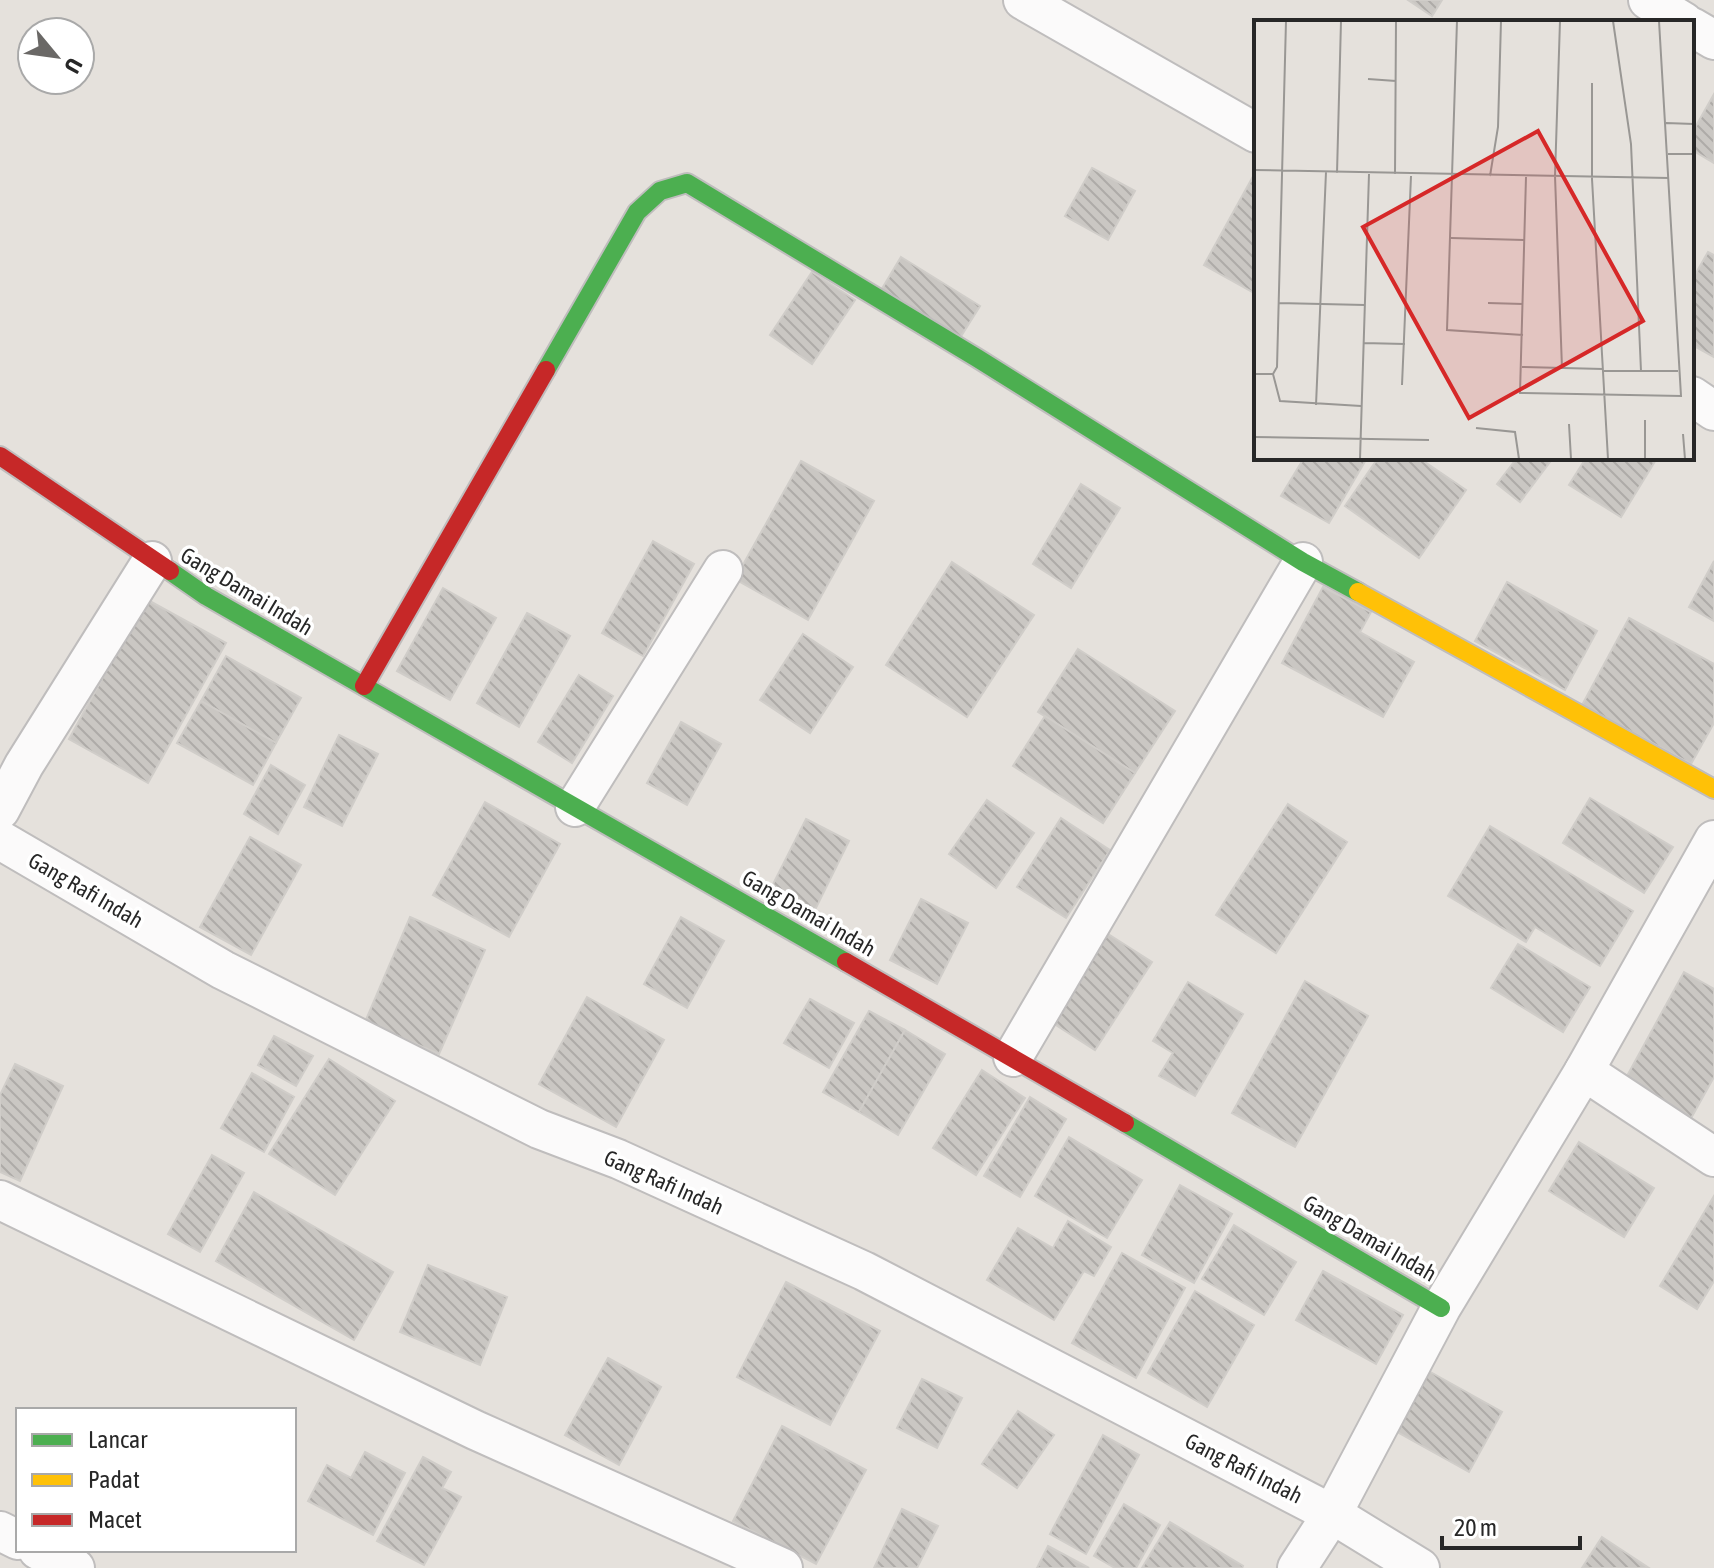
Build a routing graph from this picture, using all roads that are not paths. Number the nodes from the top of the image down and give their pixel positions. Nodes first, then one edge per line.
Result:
1 (1023, 0) edge
2 (1648, 0) edge
3 (1681, 20) edge
4 (1694, 28) edge
5 (1714, 40) edge
6 (1254, 132) edge
7 (1694, 397) edge
8 (1714, 411) edge
9 (0, 456) edge
10 (152, 561) junction
11 (1303, 562) junction
12 (723, 570) dead end
13 (364, 686) junction
14 (1714, 789) edge
15 (575, 807) junction
16 (0, 810) edge
17 (0, 840) edge
18 (1714, 840) edge
19 (1013, 1057) junction
20 (1584, 1071) junction
21 (1714, 1157) edge
22 (0, 1200) edge
23 (1441, 1308) junction
24 (1332, 1514) junction
25 (42, 1552) edge
26 (75, 1568) edge
27 (783, 1568) edge
28 (1297, 1568) edge
29 (1420, 1568) edge

1 - 6 street
2 - 3 street
4 - 5 street
7 - 8 street
9 - 10 street, Gang Damai Indah
10 - 13 street, Gang Damai Indah
10 - 16 street
11 - 13 street
11 - 14 street
11 - 19 street
12 - 15 street
13 - 15 street, Gang Damai Indah
15 - 19 street, Gang Damai Indah
17 - 24 street, Gang Rafi Indah
18 - 20 street
19 - 23 street, Gang Damai Indah
20 - 21 street
20 - 23 street
22 - 27 street
23 - 24 street
24 - 28 street
24 - 29 street, Gang Rafi Indah
25 - 26 street

